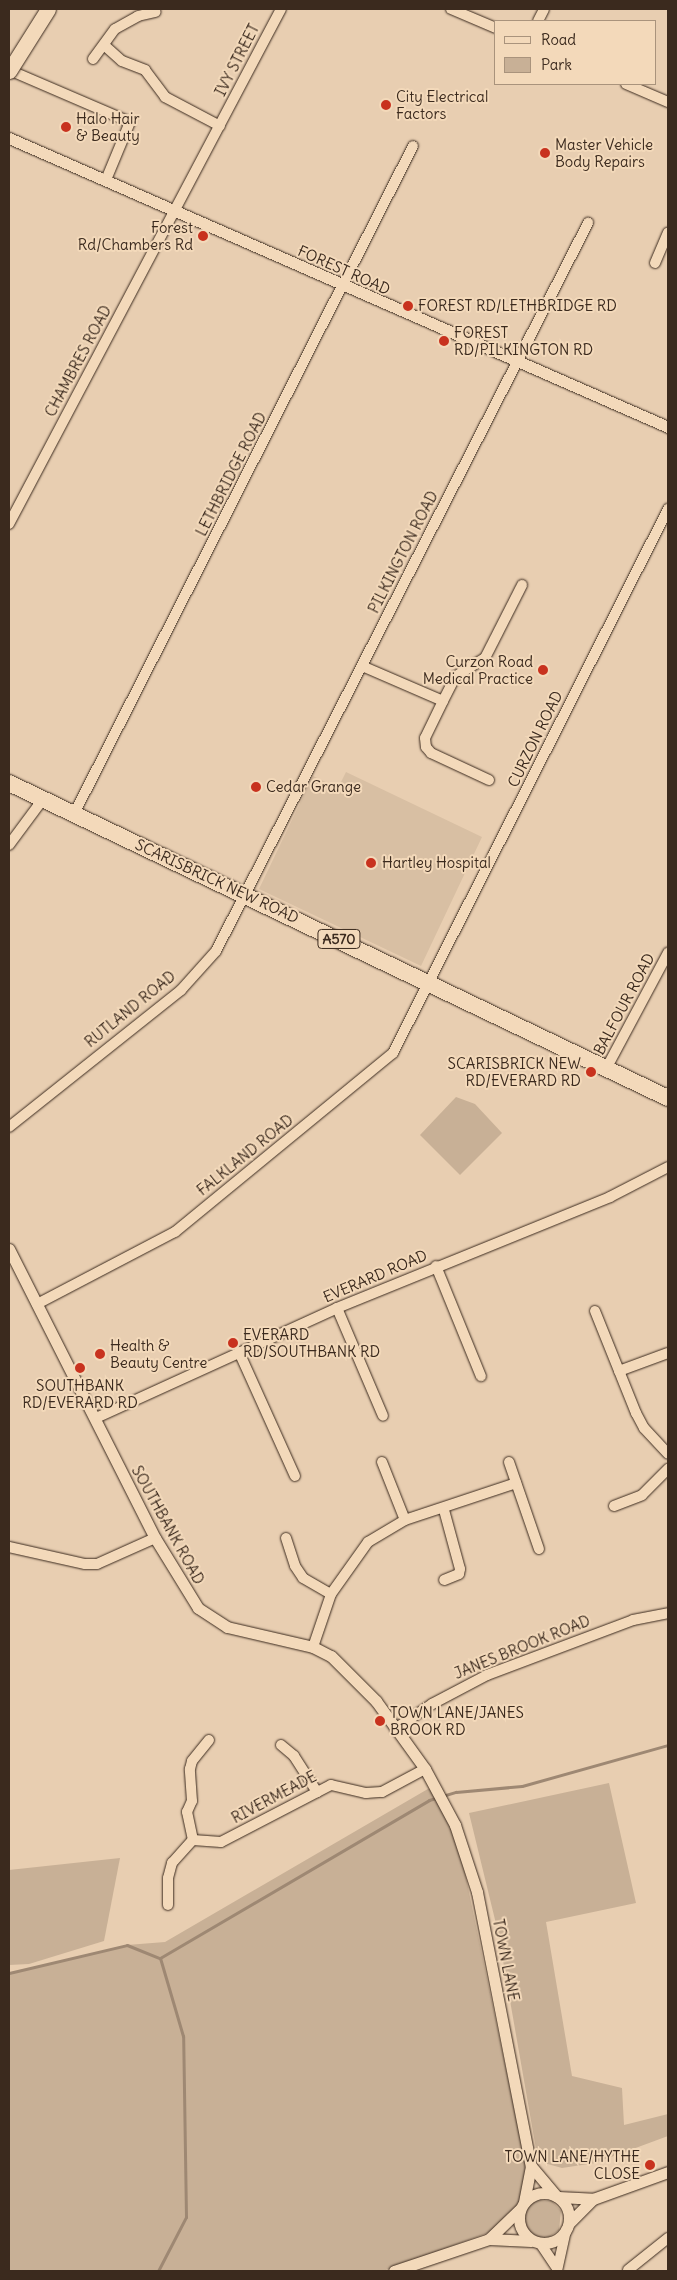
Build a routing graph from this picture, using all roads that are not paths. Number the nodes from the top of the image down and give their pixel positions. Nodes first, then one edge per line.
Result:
1 (48, 9) edge
2 (281, 9) edge
3 (451, 9) edge
4 (137, 12) edge
5 (156, 12) dead end
6 (494, 27) edge
7 (104, 45) junction
8 (94, 59) dead end
9 (9, 71) edge
10 (628, 85) edge
11 (668, 102) edge
12 (220, 126) junction
13 (9, 138) edge
14 (413, 146) dead end
15 (106, 180) junction
16 (174, 212) junction
17 (588, 223) dead end
18 (668, 233) edge
19 (655, 263) dead end
20 (343, 286) junction
21 (517, 361) junction
22 (668, 427) edge
23 (668, 508) edge
24 (9, 524) edge
25 (522, 585) dead end
26 (362, 666) junction
27 (443, 701) junction
28 (490, 780) dead end
29 (9, 783) edge
30 (44, 799) junction
31 (74, 814) junction
32 (9, 845) edge
33 (245, 894) junction
34 (668, 953) edge
35 (430, 983) junction
36 (606, 1069) junction
37 (668, 1098) edge
38 (9, 1127) edge
39 (668, 1167) edge
40 (9, 1249) edge
41 (436, 1266) junction
42 (38, 1304) junction
43 (337, 1308) junction
44 (595, 1310) dead end
45 (239, 1352) junction
46 (668, 1352) edge
47 (619, 1371) junction
48 (481, 1376) dead end
49 (383, 1416) dead end
50 (96, 1418) junction
51 (668, 1454) edge
52 (382, 1462) dead end
53 (510, 1462) dead end
54 (668, 1468) edge
55 (294, 1476) dead end
56 (516, 1483) junction
57 (614, 1506) dead end
58 (444, 1510) junction
59 (406, 1520) junction
60 (155, 1538) junction
61 (286, 1538) dead end
62 (9, 1547) edge
63 (540, 1549) dead end
64 (444, 1580) dead end
65 (331, 1594) junction
66 (668, 1613) edge
67 (314, 1647) junction
68 (395, 1729) junction
69 (209, 1740) dead end
70 (280, 1744) dead end
71 (425, 1769) junction
72 (317, 1792) junction
73 (192, 1840) junction
74 (168, 1905) dead end
75 (531, 2166) junction
76 (668, 2172) edge
77 (557, 2197) junction
78 (593, 2199) junction
79 (522, 2205) junction
80 (567, 2227) junction
81 (668, 2238) edge
82 (489, 2239) junction
83 (536, 2242) junction
84 (557, 2270) edge
85 (628, 2270) dead end
86 (394, 2271) edge

1 - 9 main road, bridge
2 - 12 street, IVY STREET
3 - 6 street
4 - 5 street
4 - 7 street
7 - 8 street
7 - 12 street
9 - 15 street
10 - 11 street
12 - 16 street, IVY STREET
13 - 15 street, FOREST ROAD
14 - 20 street, LETHBRIDGE ROAD
15 - 16 street, FOREST ROAD
16 - 20 street, FOREST ROAD
16 - 24 street, CHAMBRES ROAD
17 - 21 street, PILKINGTON ROAD
18 - 19 street
20 - 21 street, FOREST ROAD
20 - 31 street, LETHBRIDGE ROAD
21 - 22 street, FOREST ROAD
21 - 26 street, PILKINGTON ROAD
23 - 35 street, CURZON ROAD
25 - 27 street
26 - 27 street
26 - 33 street, PILKINGTON ROAD
27 - 28 street
29 - 30 highway, SCARISBRICK NEW ROAD / A570
30 - 31 highway, SCARISBRICK NEW ROAD / A570
30 - 32 street
31 - 33 highway, SCARISBRICK NEW ROAD / A570
33 - 35 highway, SCARISBRICK NEW ROAD / A570
33 - 38 street, RUTLAND ROAD
34 - 36 street, BALFOUR ROAD
35 - 36 highway, SCARISBRICK NEW ROAD / A570
35 - 42 street, FALKLAND ROAD
36 - 37 highway, SCARISBRICK NEW ROAD / A570
39 - 41 street, EVERARD ROAD
40 - 42 street, SOUTHBANK ROAD
41 - 43 street, EVERARD ROAD
41 - 48 street
42 - 50 street, SOUTHBANK ROAD
43 - 45 street, EVERARD ROAD
43 - 49 street
44 - 47 street
45 - 50 street, EVERARD ROAD
45 - 55 street
46 - 47 street
47 - 51 street
50 - 60 street, SOUTHBANK ROAD
52 - 59 street
53 - 56 street
54 - 57 street
56 - 58 street
56 - 63 street
58 - 59 street
58 - 64 street
59 - 65 street
60 - 62 street
60 - 67 street, SOUTHBANK ROAD
61 - 65 street
65 - 67 street
66 - 68 street, JANES BROOK ROAD
67 - 68 street, SOUTHBANK ROAD
68 - 71 street, SOUTHBANK ROAD
69 - 73 street
70 - 72 street
71 - 72 street, RIVERMEADE
71 - 75 street, TOWN LANE
72 - 73 street, RIVERMEADE
73 - 74 street
75 - 77 street, TOWN LANE
75 - 79 street, TOWN LANE
76 - 78 street
77 - 78 street
77 - 79 street
77 - 80 street
78 - 80 street
79 - 82 street
79 - 83 street
80 - 83 street
80 - 84 street
81 - 85 street
82 - 83 street
82 - 86 street
83 - 84 street

